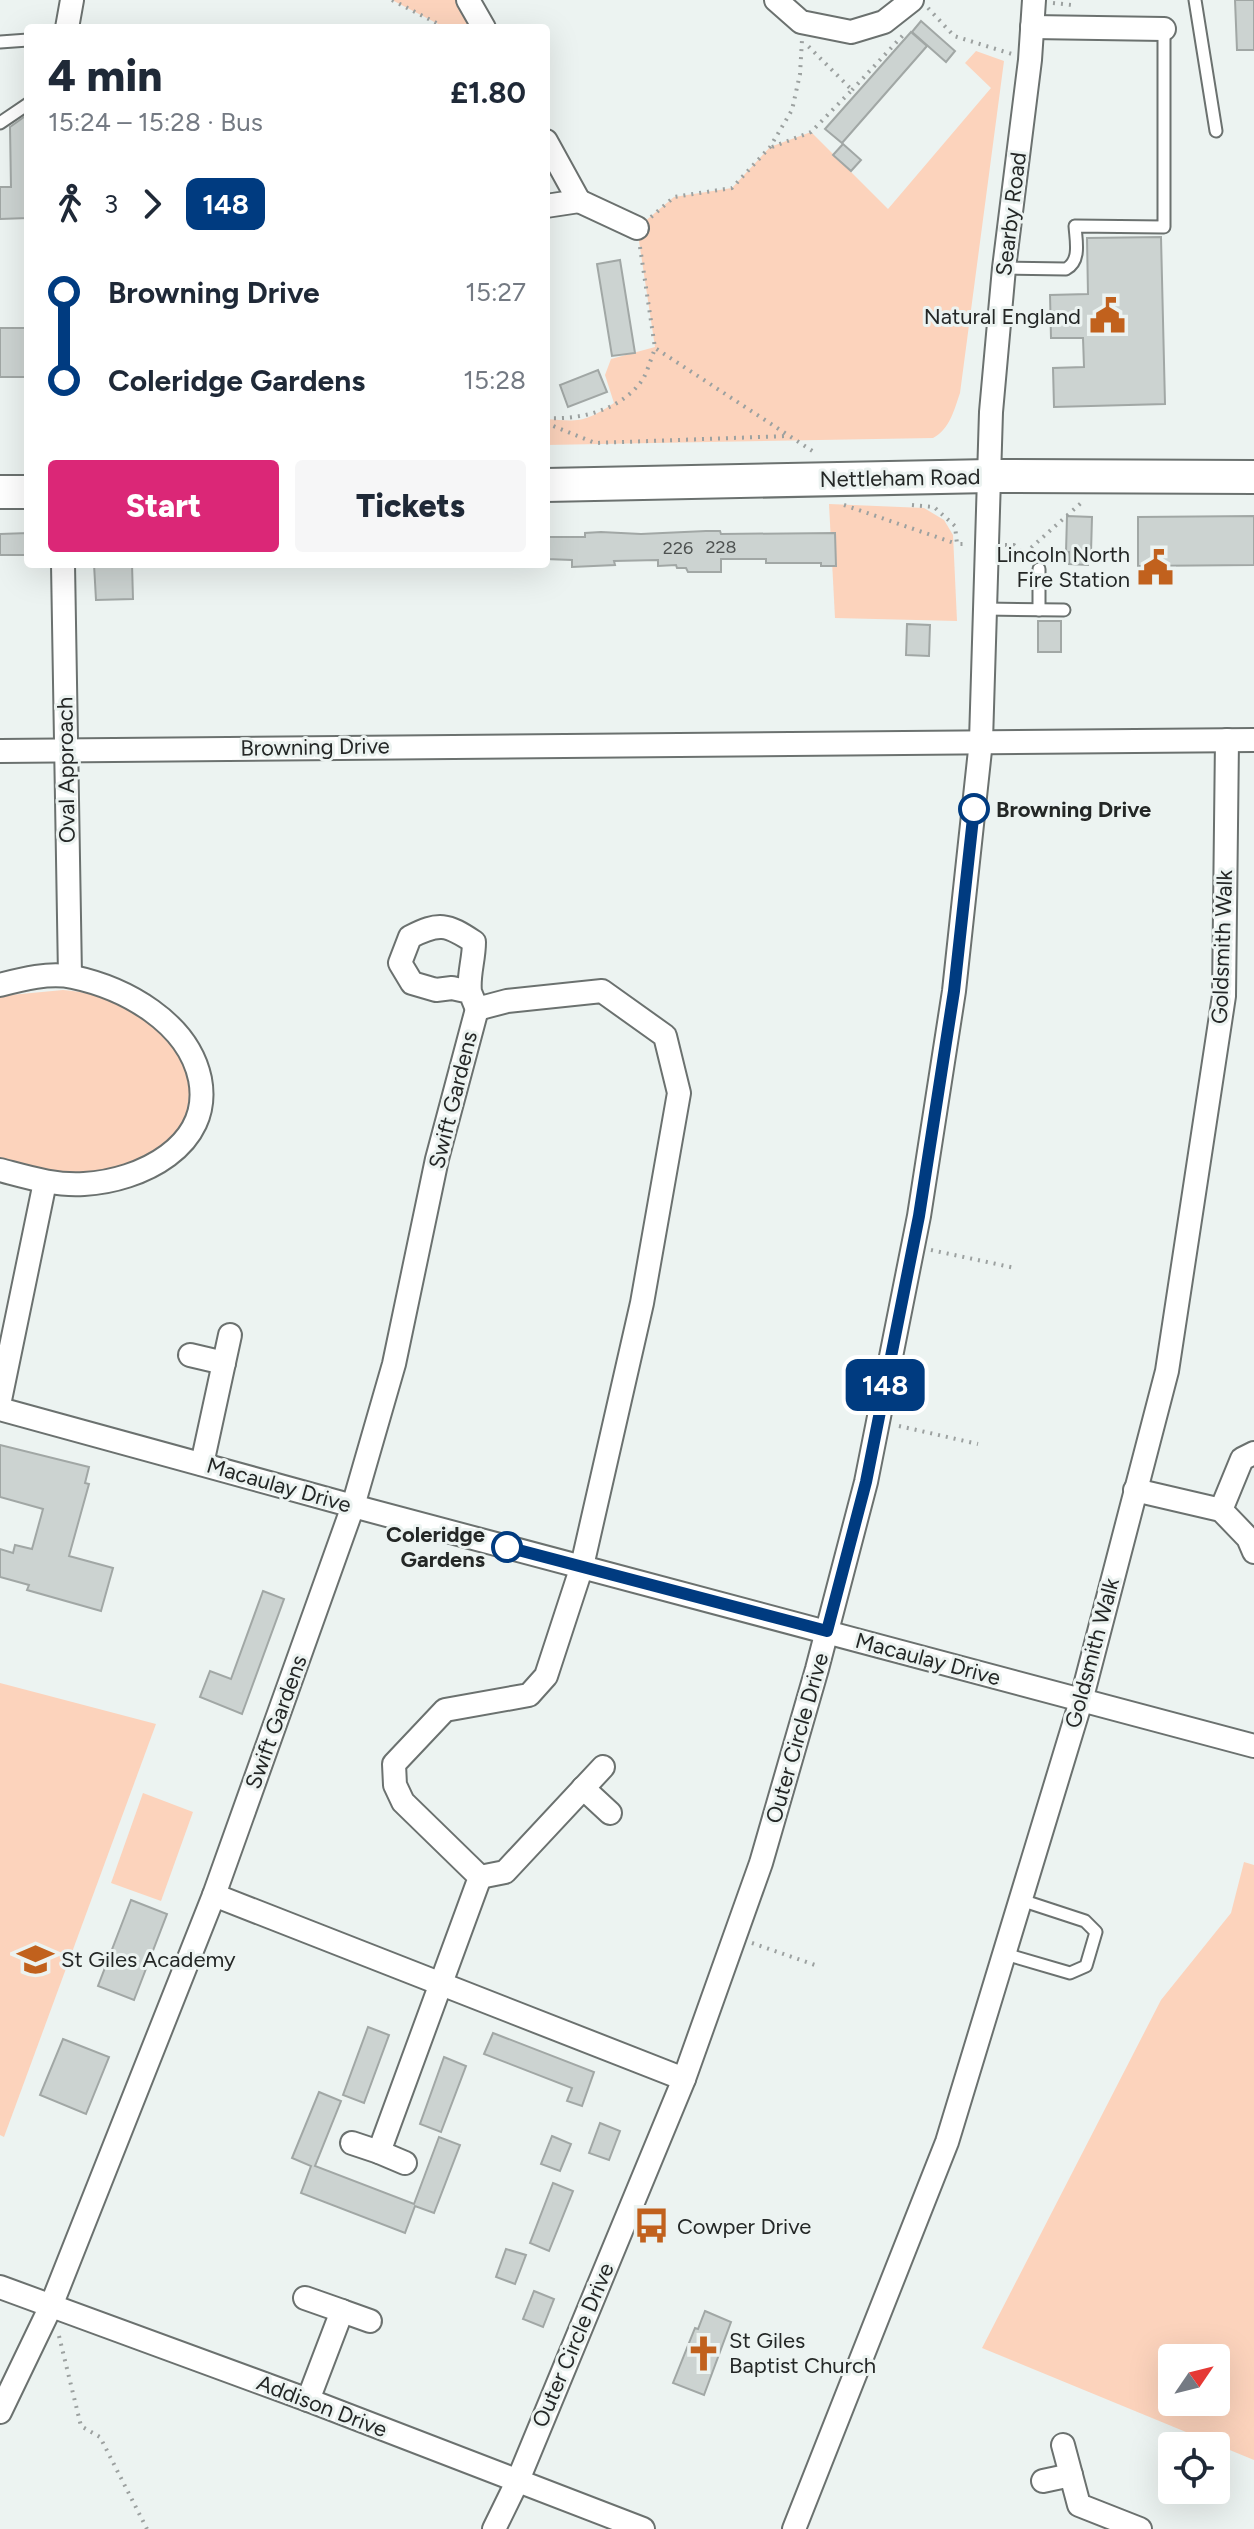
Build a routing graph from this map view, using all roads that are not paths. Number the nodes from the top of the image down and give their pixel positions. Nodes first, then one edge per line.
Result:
1 (72, 0) edge
2 (468, 0) edge
3 (776, 0) edge
4 (912, 0) edge
5 (1034, 0) edge
6 (1195, 0) edge
7 (68, 24) edge
8 (482, 24) edge
9 (1032, 27) junction
10 (1164, 29) joint
11 (24, 40) edge
12 (0, 42) edge
13 (24, 107) edge
14 (0, 123) edge
15 (1216, 131) dead end
16 (550, 148) edge
17 (579, 201) junction
18 (550, 205) edge
19 (637, 228) road end
20 (1004, 268) junction
21 (990, 476) junction
22 (1254, 477) edge
23 (550, 485) edge
24 (0, 492) edge
25 (24, 492) edge
26 (63, 568) edge
27 (1039, 569) dead end
28 (985, 609) junction
29 (1039, 610) junction
30 (1064, 610) dead end
31 (1227, 740) junction
32 (1254, 740) edge
33 (981, 741) junction
34 (65, 750) junction
35 (0, 751) edge
36 (70, 976) junction
37 (0, 985) edge
38 (0, 1170) edge
39 (45, 1182) junction
40 (230, 1335) dead end
41 (190, 1355) dead end
42 (224, 1363) junction
43 (0, 1400) edge
44 (0, 1409) edge
45 (1254, 1453) edge
46 (202, 1464) junction
47 (1135, 1490) junction
48 (353, 1506) junction
49 (1221, 1510) junction
50 (1254, 1552) edge
51 (582, 1566) junction
52 (827, 1631) junction
53 (1081, 1701) junction
54 (1254, 1746) edge
55 (603, 1767) dead end
56 (583, 1788) junction
57 (610, 1813) dead end
58 (480, 1877) junction
59 (214, 1895) junction
60 (1021, 1900) junction
61 (1005, 1954) junction
62 (441, 1985) junction
63 (684, 2079) junction
64 (352, 2143) dead end
65 (379, 2152) junction
66 (405, 2163) dead end
67 (0, 2287) edge
68 (305, 2298) dead end
69 (51, 2306) junction
70 (342, 2311) junction
71 (370, 2321) dead end
72 (308, 2400) junction
73 (0, 2412) edge
74 (1063, 2445) dead end
75 (1071, 2475) junction
76 (518, 2480) junction
77 (1043, 2481) dead end
78 (494, 2529) edge
79 (643, 2529) edge
80 (794, 2529) edge
81 (1140, 2529) edge

1 - 7 street
2 - 8 street
3 - 4 street
5 - 9 street, Searby Road
6 - 15 lane
9 - 10 street
9 - 20 street, Searby Road
10 - 20 lane
11 - 12 lane
13 - 14 lane
16 - 17 street
17 - 18 street
17 - 19 street
20 - 21 street, Searby Road
21 - 22 main road, Nettleham Road
21 - 23 main road, Nettleham Road
21 - 28 street, Outer Circle Drive
24 - 25 main road
26 - 34 street, Oval Approach
27 - 29 lane
28 - 29 lane
28 - 33 street, Outer Circle Drive
29 - 30 lane
31 - 32 street, Browning Drive
31 - 33 street, Browning Drive
31 - 47 street, Goldsmith Walk
33 - 34 street, Browning Drive
33 - 52 street, Outer Circle Drive
34 - 35 street, Browning Drive
34 - 36 street, Oval Approach
36 - 37 street
36 - 39 street
38 - 39 street
39 - 43 street
40 - 42 street
41 - 42 street
42 - 46 street
44 - 46 street, Macaulay Drive
45 - 49 street
46 - 48 street, Macaulay Drive
47 - 49 street
47 - 53 street, Goldsmith Walk
48 - 51 street, Macaulay Drive
48 - 51 street, Swift Gardens
48 - 59 street, Swift Gardens
49 - 50 street
51 - 52 street, Macaulay Drive
51 - 58 street
52 - 53 street, Macaulay Drive
52 - 63 street, Outer Circle Drive
53 - 54 street, Macaulay Drive
53 - 60 street, Goldsmith Walk
55 - 56 street
56 - 57 street
56 - 58 street
58 - 62 street
59 - 62 street
59 - 69 street, Swift Gardens
60 - 61 street, Goldsmith Walk
60 - 61 lane
61 - 80 street, Goldsmith Walk
62 - 63 street
62 - 65 street
63 - 76 street, Outer Circle Drive
64 - 65 street
65 - 66 street
67 - 69 street, Addison Drive
68 - 70 street
69 - 72 street, Addison Drive
69 - 73 street, Swift Gardens
70 - 71 street
70 - 72 street
72 - 76 street, Addison Drive
74 - 75 street
75 - 77 street
75 - 81 street
76 - 78 street, Outer Circle Drive
76 - 79 street, Addison Drive

